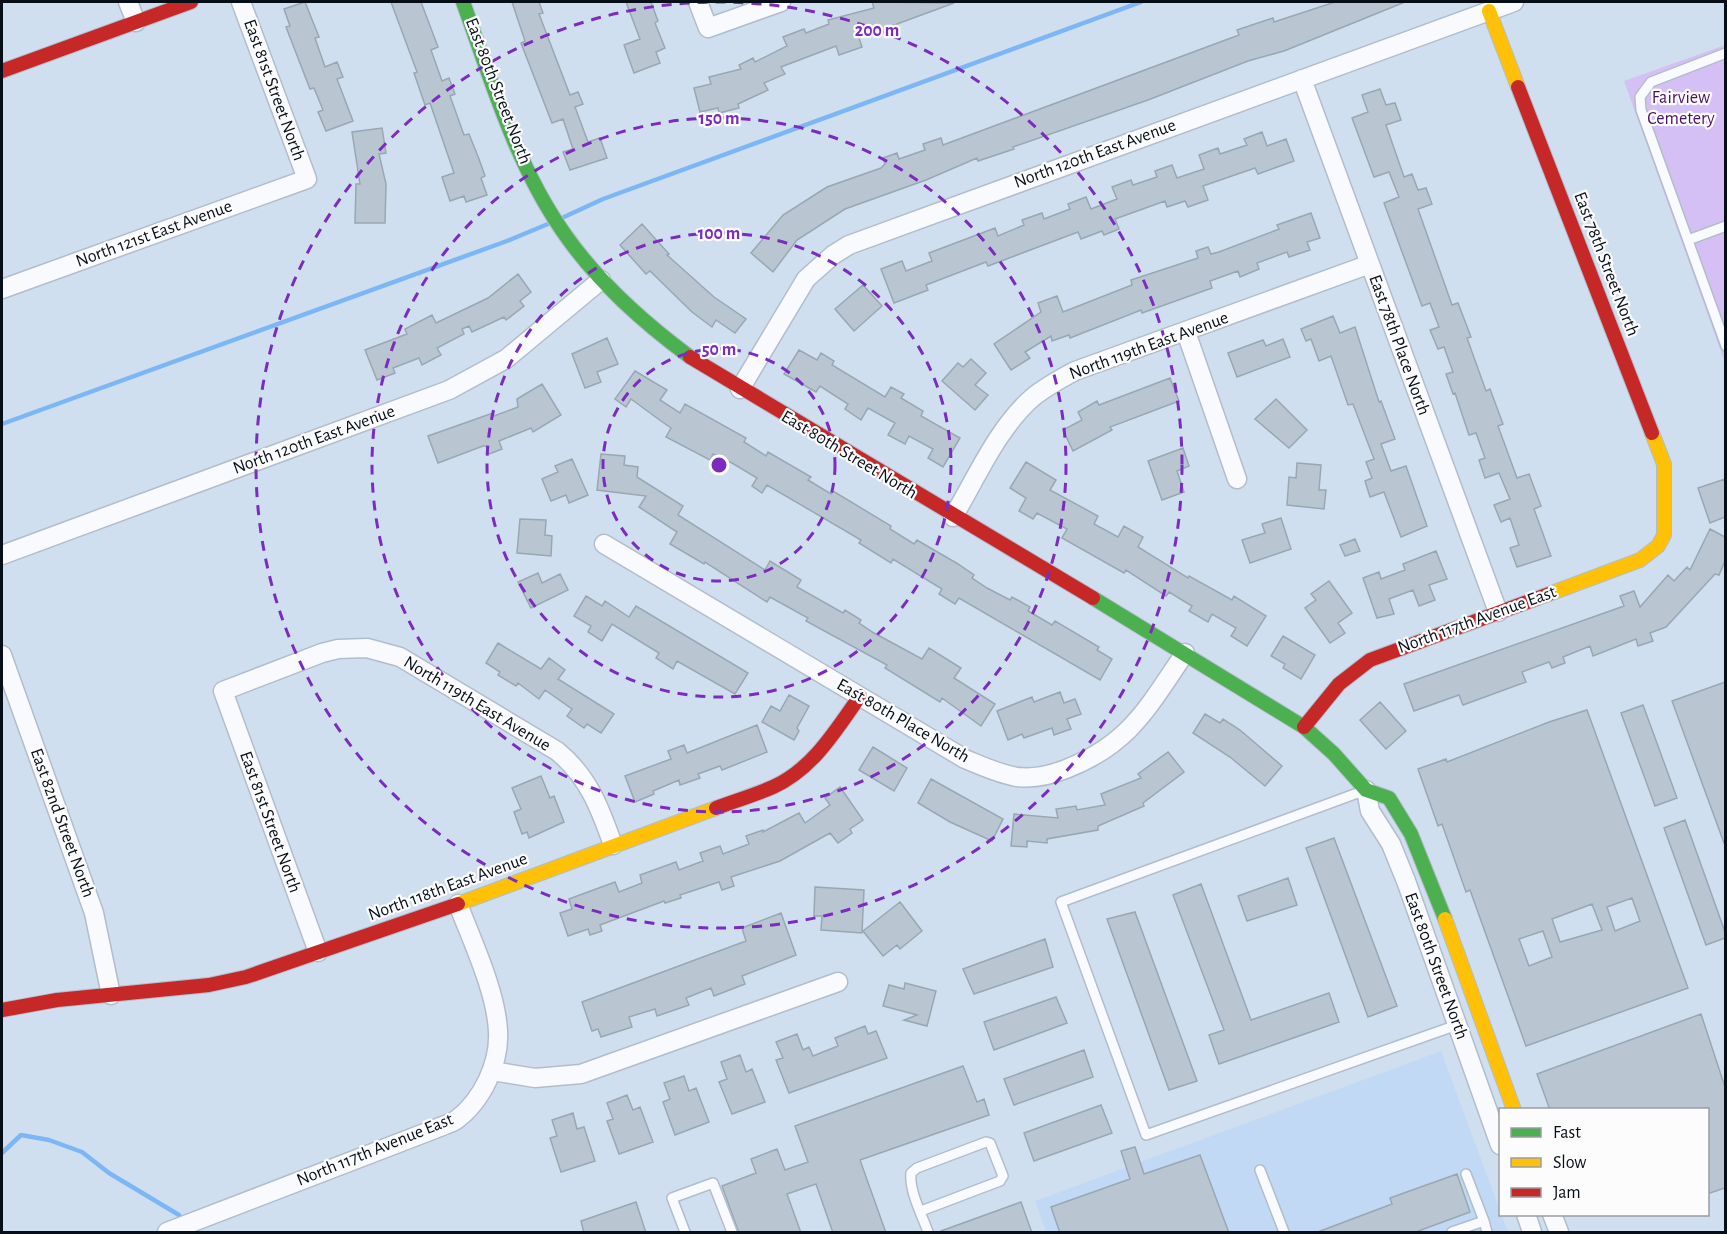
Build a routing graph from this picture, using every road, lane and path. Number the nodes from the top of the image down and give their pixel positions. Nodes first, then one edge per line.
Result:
1 (128, 2) edge
2 (191, 2) edge
3 (241, 2) edge
4 (463, 2) edge
5 (698, 2) edge
6 (781, 2) edge
7 (1514, 2) edge
8 (1489, 11) junction
9 (136, 22) junction
10 (1725, 54) edge
11 (2, 71) edge
12 (1302, 79) junction
13 (307, 179) joint
14 (1725, 226) edge
15 (1688, 240) junction
16 (1370, 264) junction
17 (601, 280) junction
18 (2, 289) edge
19 (1186, 332) junction
20 (1725, 346) edge
21 (740, 389) junction
22 (1238, 479) dead end
23 (953, 517) junction
24 (1664, 535) joint
25 (604, 544) dead end
26 (2, 555) edge
27 (1498, 612) junction
28 (1185, 653) junction
29 (2, 655) edge
30 (223, 691) joint
31 (860, 696) junction
32 (1304, 727) junction
33 (1366, 790) junction
34 (613, 845) junction
35 (458, 903) junction
36 (318, 952) junction
37 (838, 982) dead end
38 (111, 995) junction
39 (2, 1010) edge
40 (1457, 1025) junction
41 (492, 1071) junction
42 (1513, 1108) edge
43 (1499, 1142) edge
44 (1260, 1170) dead end
45 (1466, 1174) dead end
46 (921, 1211) junction
47 (1526, 1216) edge
48 (1484, 1221) junction
49 (167, 1233) edge
50 (685, 1233) edge
51 (732, 1233) edge
52 (928, 1233) edge
53 (1284, 1233) edge
54 (1452, 1233) edge
55 (1487, 1233) edge
56 (1532, 1233) edge

1 - 9 street
2 - 9 street
3 - 13 street, East 81st Street North
4 - 17 street, East 80th Street North
5 - 6 street
7 - 8 street, North 120th East Avenue
8 - 12 street, North 120th East Avenue
8 - 24 street, East 78th Street North
9 - 11 street
10 - 15 lane
12 - 16 street, East 78th Place North
12 - 21 street, North 120th East Avenue
13 - 18 street, North 121st East Avenue
14 - 15 lane
15 - 20 lane
16 - 19 street, North 119th East Avenue
16 - 27 street, East 78th Place North
17 - 21 street, East 80th Street North
17 - 26 street, North 120th East Avenue
19 - 22 street
19 - 23 street, North 119th East Avenue
21 - 23 street, East 80th Street North
23 - 28 street, East 80th Street North
24 - 27 street, North 117th Avenue East
25 - 31 street, East 80th Place North
27 - 32 street, North 117th Avenue East
28 - 31 street, East 80th Place North
28 - 32 street, East 80th Street North
29 - 38 street, East 82nd Street North
30 - 34 street, North 119th East Avenue
30 - 36 street, East 81st Street North
31 - 34 street, North 118th East Avenue
32 - 33 street, East 80th Street North
33 - 40 street, East 80th Street North
33 - 40 lane
33 - 42 street, East 80th Street North
34 - 35 street, North 118th East Avenue
35 - 36 street, North 118th East Avenue
35 - 41 street
36 - 38 street, North 118th East Avenue
37 - 41 street
38 - 39 street, North 118th East Avenue
40 - 43 street, East 80th Street North
41 - 49 street, North 117th Avenue East
44 - 53 lane
45 - 48 lane
46 - 46 lane
46 - 52 lane
47 - 56 street
48 - 54 lane
48 - 55 lane
50 - 51 lane

